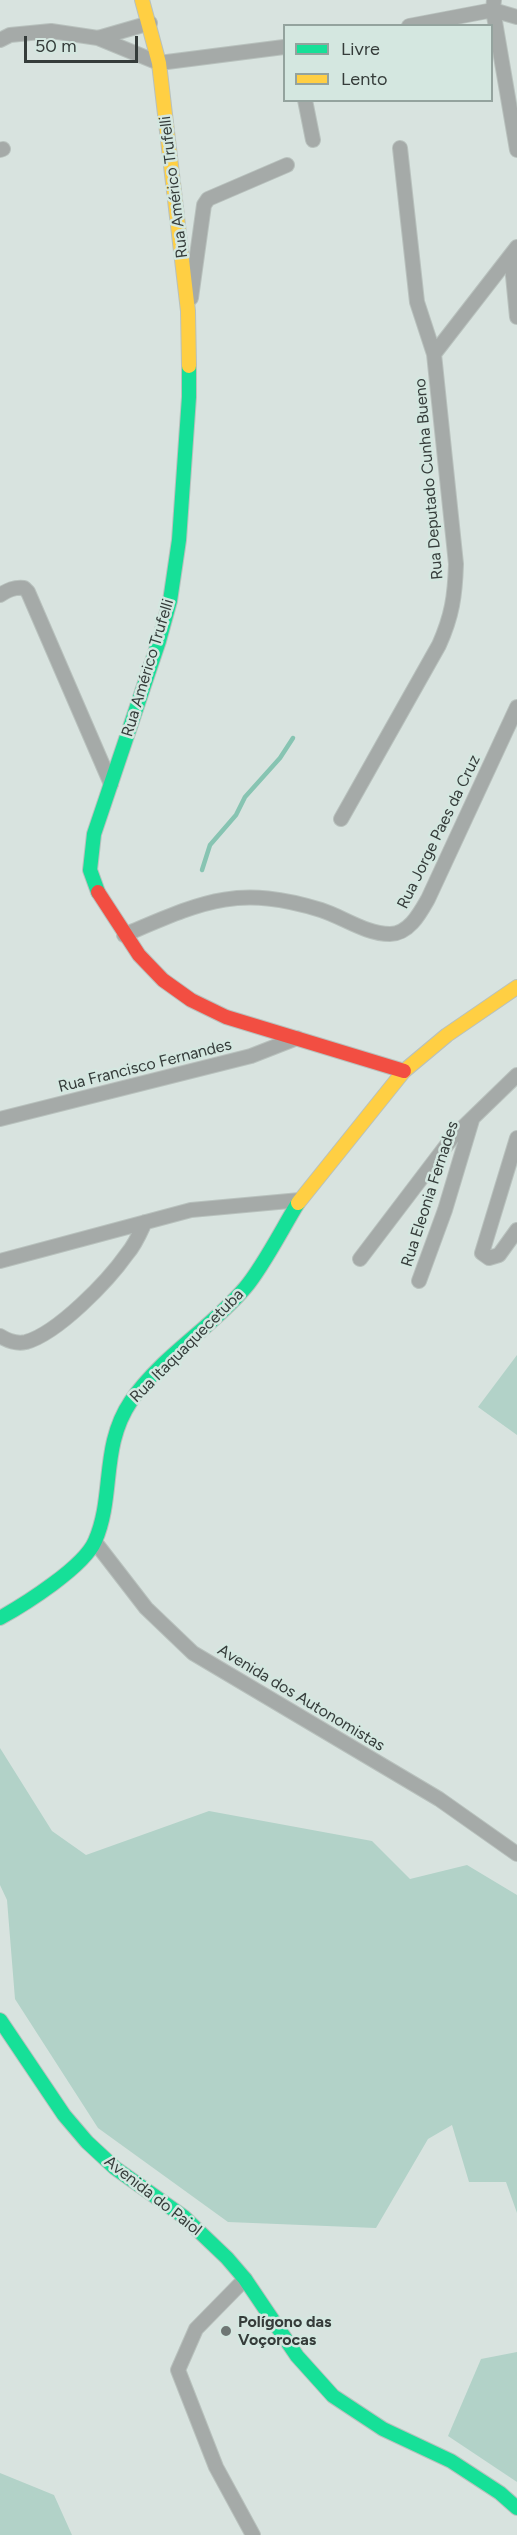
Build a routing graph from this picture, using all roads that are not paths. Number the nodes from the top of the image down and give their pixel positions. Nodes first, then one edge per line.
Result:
1 (142, 0) edge
2 (493, 5) edge
3 (517, 17) edge
4 (150, 23) junction
5 (417, 24) edge
6 (98, 38) junction
7 (0, 40) edge
8 (283, 47) edge
9 (159, 63) junction
10 (304, 102) edge
11 (313, 140) dead end
12 (400, 148) dead end
13 (517, 150) edge
14 (287, 165) dead end
15 (514, 251) edge
16 (188, 311) junction
17 (517, 317) edge
18 (434, 354) junction
19 (0, 595) edge
20 (517, 707) edge
21 (111, 784) junction
22 (340, 819) dead end
23 (124, 935) junction
24 (517, 987) edge
25 (297, 1038) junction
26 (404, 1071) junction
27 (517, 1075) edge
28 (472, 1118) junction
29 (0, 1119) edge
30 (517, 1138) edge
31 (300, 1200) junction
32 (145, 1222) junction
33 (517, 1230) edge
34 (360, 1258) dead end
35 (0, 1260) edge
36 (419, 1281) dead end
37 (0, 1336) edge
38 (95, 1542) junction
39 (0, 1618) edge
40 (517, 1854) edge
41 (0, 2020) edge
42 (245, 2279) junction
43 (517, 2508) edge
44 (252, 2535) edge

1 - 4 street, Rua Américo Trufelli
2 - 3 street
2 - 5 street
2 - 13 street
4 - 6 street
4 - 9 street, Rua Américo Trufelli
6 - 7 street
6 - 9 street
8 - 9 street
9 - 16 street, Rua Américo Trufelli
10 - 11 street
12 - 18 street, Rua Deputado Cunha Bueno
14 - 16 street
15 - 17 street
15 - 18 street
16 - 21 street, Rua Américo Trufelli
18 - 22 street, Rua Deputado Cunha Bueno
19 - 21 street
20 - 23 street, Rua Jorge Paes da Cruz
21 - 23 street, Rua Américo Trufelli
23 - 25 street, Rua Américo Trufelli
24 - 26 street, Rua Itaquaquecetuba
25 - 26 street, Rua Américo Trufelli
25 - 29 street, Rua Francisco Fernandes
26 - 31 street, Rua Itaquaquecetuba
27 - 28 street
28 - 34 street
28 - 36 street, Rua Eleonia Fernades
30 - 33 street
31 - 32 street
31 - 38 street, Rua Itaquaquecetuba
32 - 35 street
32 - 37 street
38 - 39 street, Rua Itaquaquecetuba
38 - 40 street, Avenida dos Autonomistas
41 - 42 street, Avenida do Paiol
42 - 43 street, Avenida do Paiol
42 - 44 street

